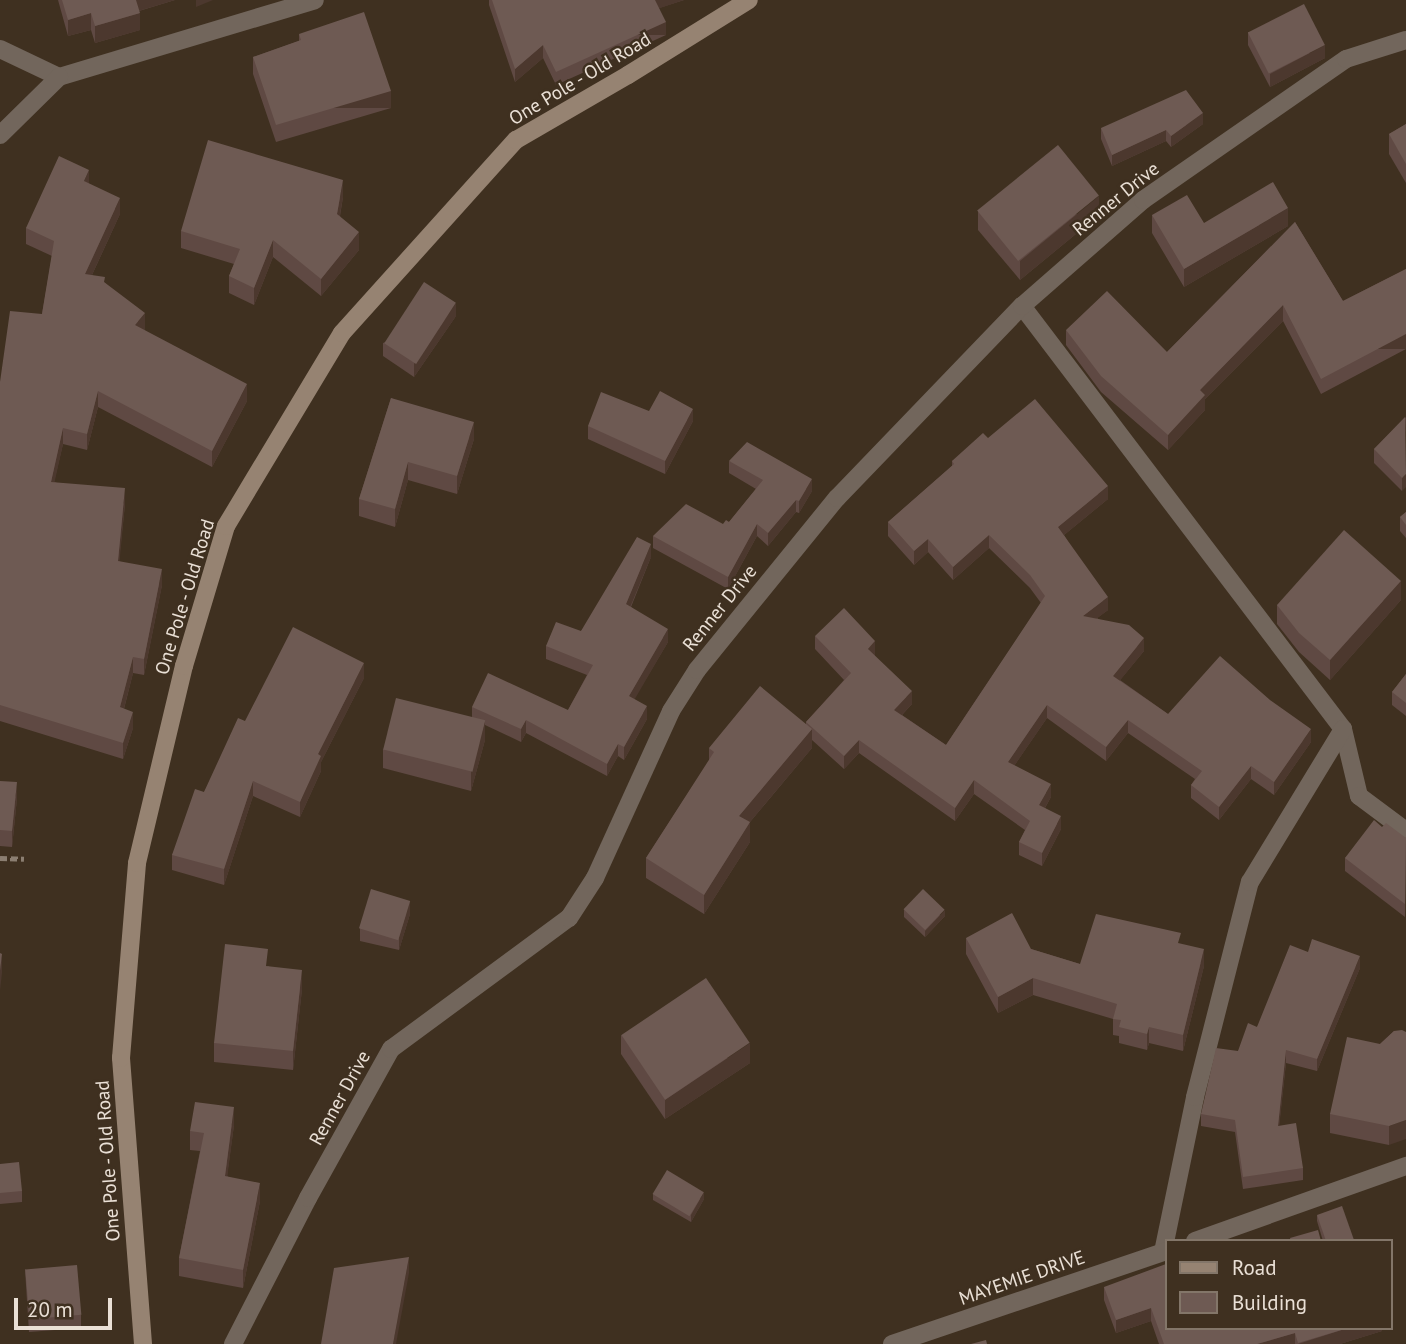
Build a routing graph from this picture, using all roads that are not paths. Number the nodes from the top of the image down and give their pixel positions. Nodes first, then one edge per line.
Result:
1 (316, 0) edge
2 (749, 0) edge
3 (1406, 40) edge
4 (0, 49) edge
5 (59, 77) junction
6 (0, 135) edge
7 (1022, 306) junction
8 (1343, 729) junction
9 (1406, 831) edge
10 (1406, 1166) edge
11 (1168, 1239) edge
12 (1201, 1239) edge
13 (1164, 1252) edge
14 (144, 1344) edge
15 (233, 1344) edge
16 (892, 1344) edge

1 - 5 street
2 - 14 street, One Pole - Old Road
3 - 7 street, Renner Drive
4 - 5 street
5 - 6 street
7 - 8 street
7 - 15 street, Renner Drive
8 - 9 street
8 - 11 street
10 - 12 street
13 - 16 street, MAYEMIE DRIVE

